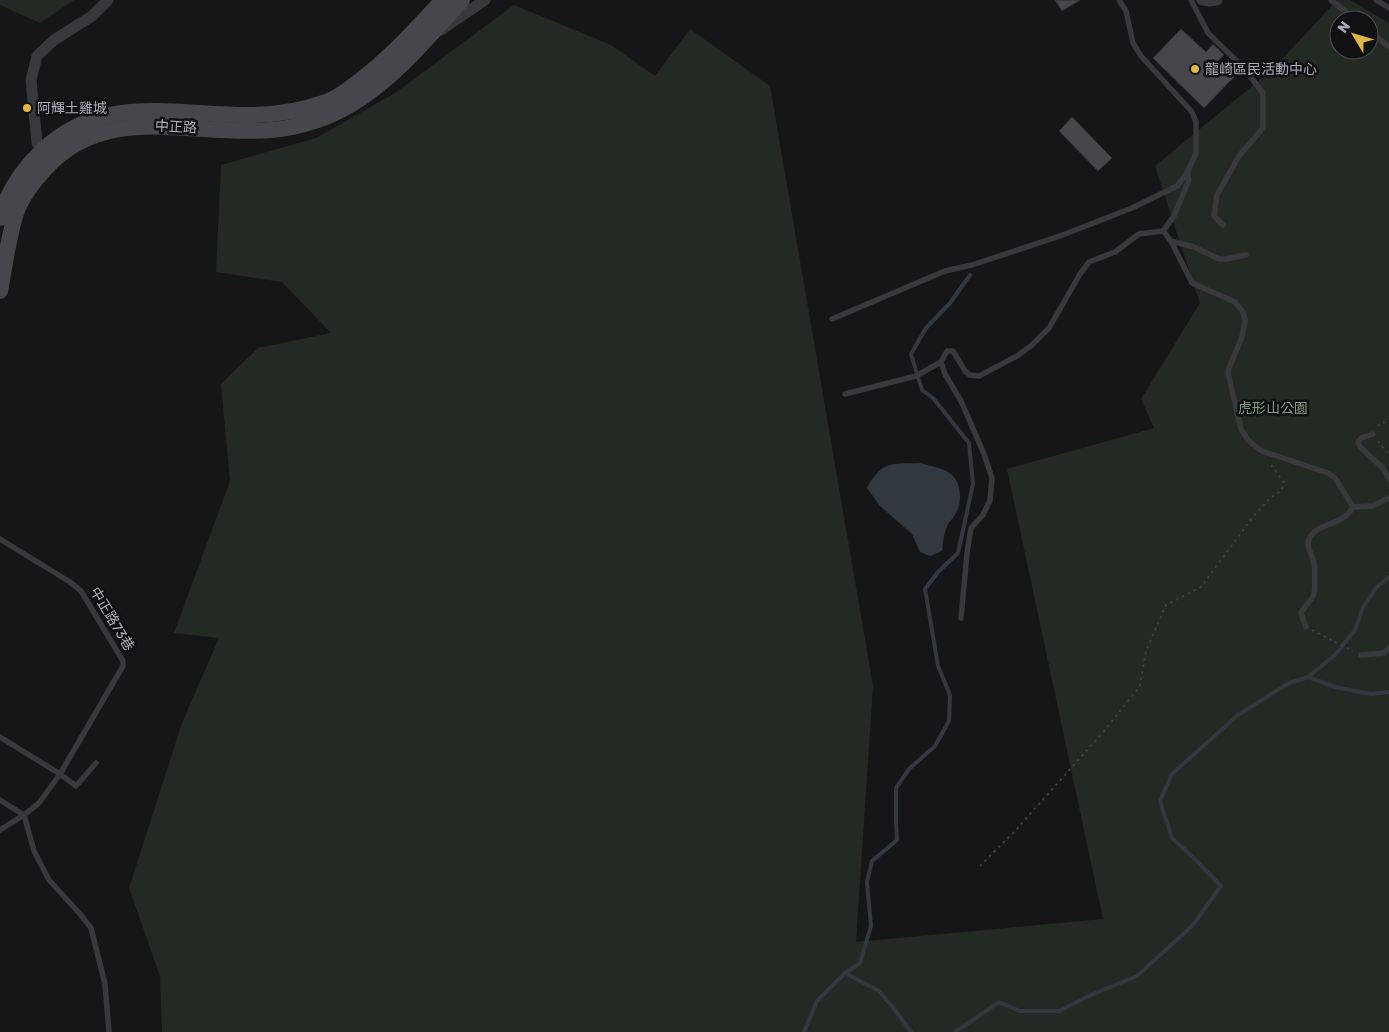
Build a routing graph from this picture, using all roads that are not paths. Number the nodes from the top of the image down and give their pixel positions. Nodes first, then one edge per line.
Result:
1 (108, 0) edge
2 (443, 0) edge
3 (462, 0) edge
4 (485, 0) edge
5 (1119, 0) edge
6 (1191, 0) edge
7 (1202, 0) edge
8 (1217, 0) edge
9 (1331, 0) edge
10 (1376, 0) edge
11 (1389, 8) edge
12 (1344, 10) edge
13 (1379, 39) edge
14 (424, 42) junction
15 (1389, 47) edge
16 (385, 60) junction
17 (47, 156) junction
18 (1187, 173) junction
19 (0, 218) edge
20 (1224, 225) dead end
21 (1163, 231) junction
22 (1171, 241) junction
23 (1246, 256) dead end
24 (0, 291) edge
25 (832, 319) dead end
26 (941, 362) junction
27 (845, 394) dead end
28 (1373, 434) road end
29 (1389, 479) edge
30 (1389, 498) edge
31 (1353, 507) junction
32 (0, 539) edge
33 (961, 618) dead end
34 (1306, 627) road end
35 (1389, 648) edge
36 (1361, 655) road end
37 (0, 737) edge
38 (96, 764) dead end
39 (60, 774) junction
40 (0, 800) edge
41 (24, 815) junction
42 (0, 830) edge
43 (109, 1032) edge

1 - 17 street
2 - 16 main road, 中正路
3 - 14 main road, 中正路
4 - 14 street
5 - 18 lane
6 - 20 lane
7 - 8 street
9 - 12 lane
10 - 11 lane
13 - 15 lane
14 - 16 street
14 - 17 main road, 中正路
16 - 17 main road, 中正路
17 - 19 main road, 中正路
17 - 24 main road, 中正路
18 - 21 lane
18 - 25 lane
21 - 22 lane
21 - 26 lane
22 - 23 lane
22 - 31 lane
26 - 27 lane
26 - 33 lane
28 - 29 lane
30 - 31 lane
31 - 34 lane
32 - 39 lane, 中正路73巷
35 - 36 lane
37 - 39 lane
38 - 39 lane
39 - 41 lane
40 - 41 lane
41 - 42 lane
41 - 43 lane

